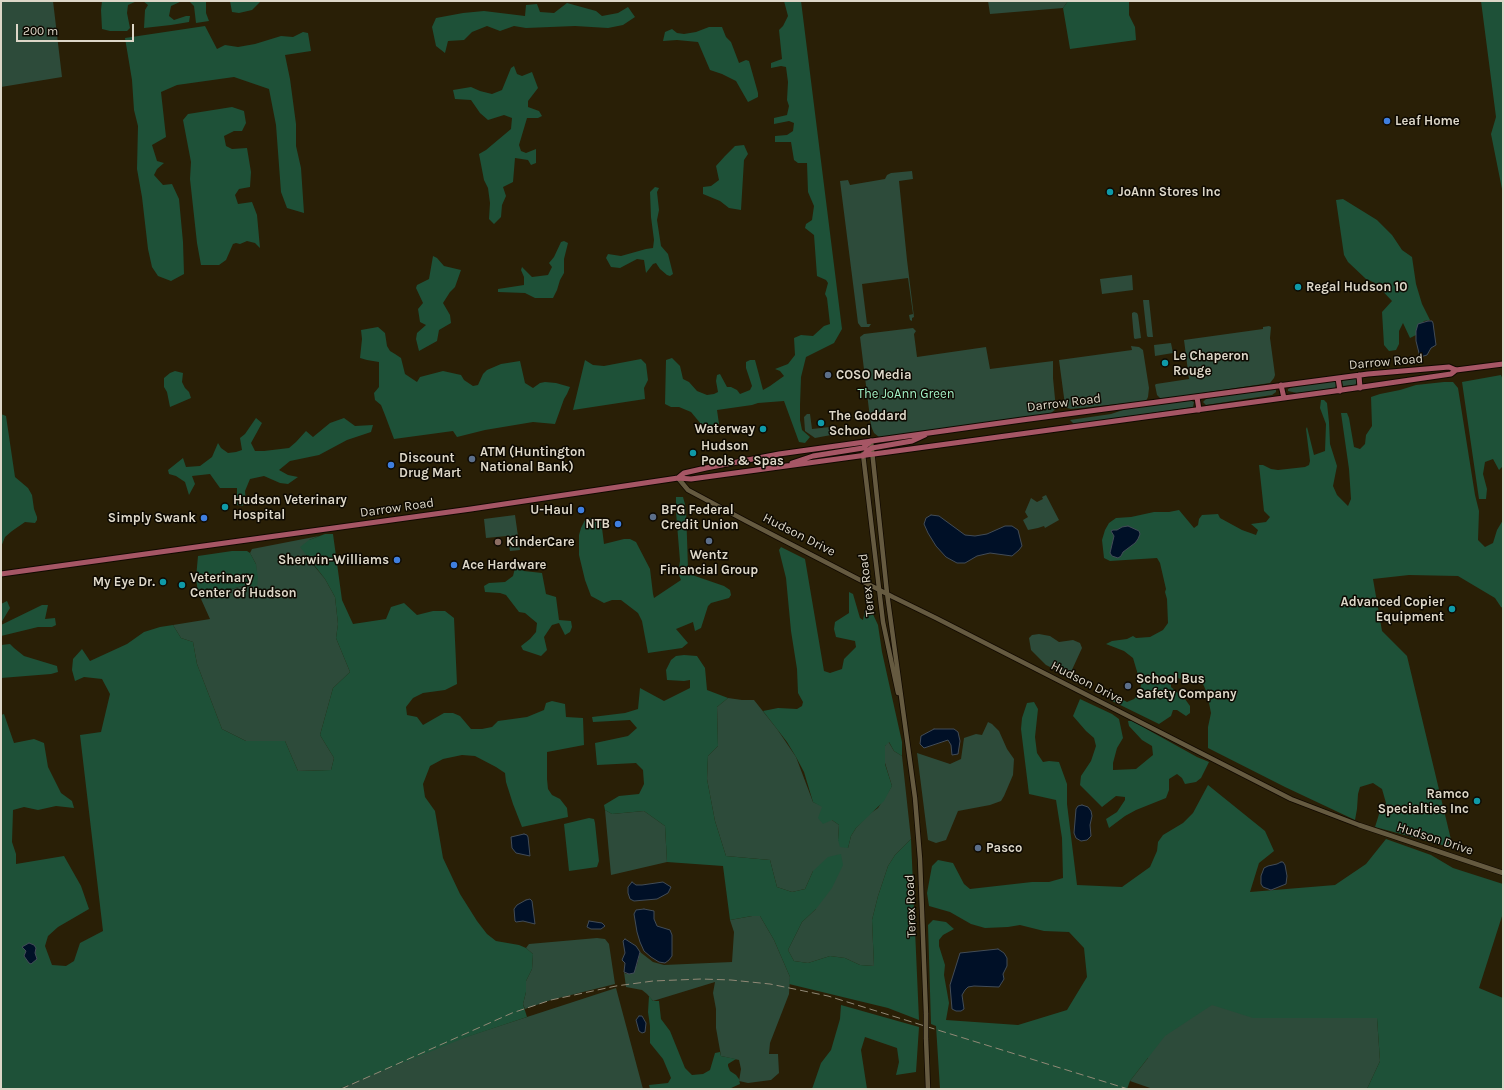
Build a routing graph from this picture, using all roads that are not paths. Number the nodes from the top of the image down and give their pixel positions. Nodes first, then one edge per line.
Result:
1 (1503, 364) edge
2 (1456, 370) junction
3 (1359, 375) junction
4 (1338, 378) junction
5 (1281, 385) junction
6 (1360, 388) junction
7 (1340, 391) junction
8 (1198, 397) junction
9 (1284, 398) junction
10 (1199, 410) junction
11 (931, 433) junction
12 (871, 441) junction
13 (862, 445) junction
14 (872, 448) junction
15 (797, 452) junction
16 (873, 454) junction
17 (864, 456) junction
18 (798, 460) junction
19 (729, 463) junction
20 (788, 466) junction
21 (730, 473) junction
22 (678, 478) junction
23 (1, 574) edge
24 (878, 589) junction
25 (887, 593) junction
26 (905, 722) junction
27 (1503, 873) edge
28 (928, 1089) edge

1 - 2 main road, Darrow Road
2 - 3 main road, Darrow Road
2 - 6 main road, Darrow Road
3 - 4 main road, Darrow Road
3 - 6 main road
4 - 5 main road, Darrow Road
4 - 7 main road
5 - 8 main road, Darrow Road
5 - 9 main road
6 - 7 main road, Darrow Road
7 - 9 main road, Darrow Road
8 - 10 main road
8 - 11 main road, Darrow Road
9 - 10 main road, Darrow Road
10 - 16 main road, Darrow Road
11 - 12 main road, Darrow Road
11 - 14 main road
12 - 13 main road, Darrow Road
12 - 14 main road, Terex Road
13 - 15 main road, Darrow Road
13 - 17 main road, Terex Road
13 - 18 main road
14 - 16 main road, Terex Road
14 - 17 main road
15 - 18 main road
15 - 19 main road, Darrow Road
16 - 17 main road, Darrow Road
16 - 25 main road, Terex Road
17 - 20 main road, Darrow Road
17 - 24 main road, Terex Road
18 - 20 main road
19 - 21 main road
19 - 22 main road, Darrow Road
20 - 21 main road, Darrow Road
21 - 22 main road, Darrow Road
22 - 23 main road, Darrow Road
22 - 24 main road, Hudson Drive
24 - 25 main road, Hudson Drive
24 - 26 main road, Terex Road
25 - 26 main road, Terex Road
25 - 27 main road, Hudson Drive
26 - 28 main road, Terex Road, bridge

